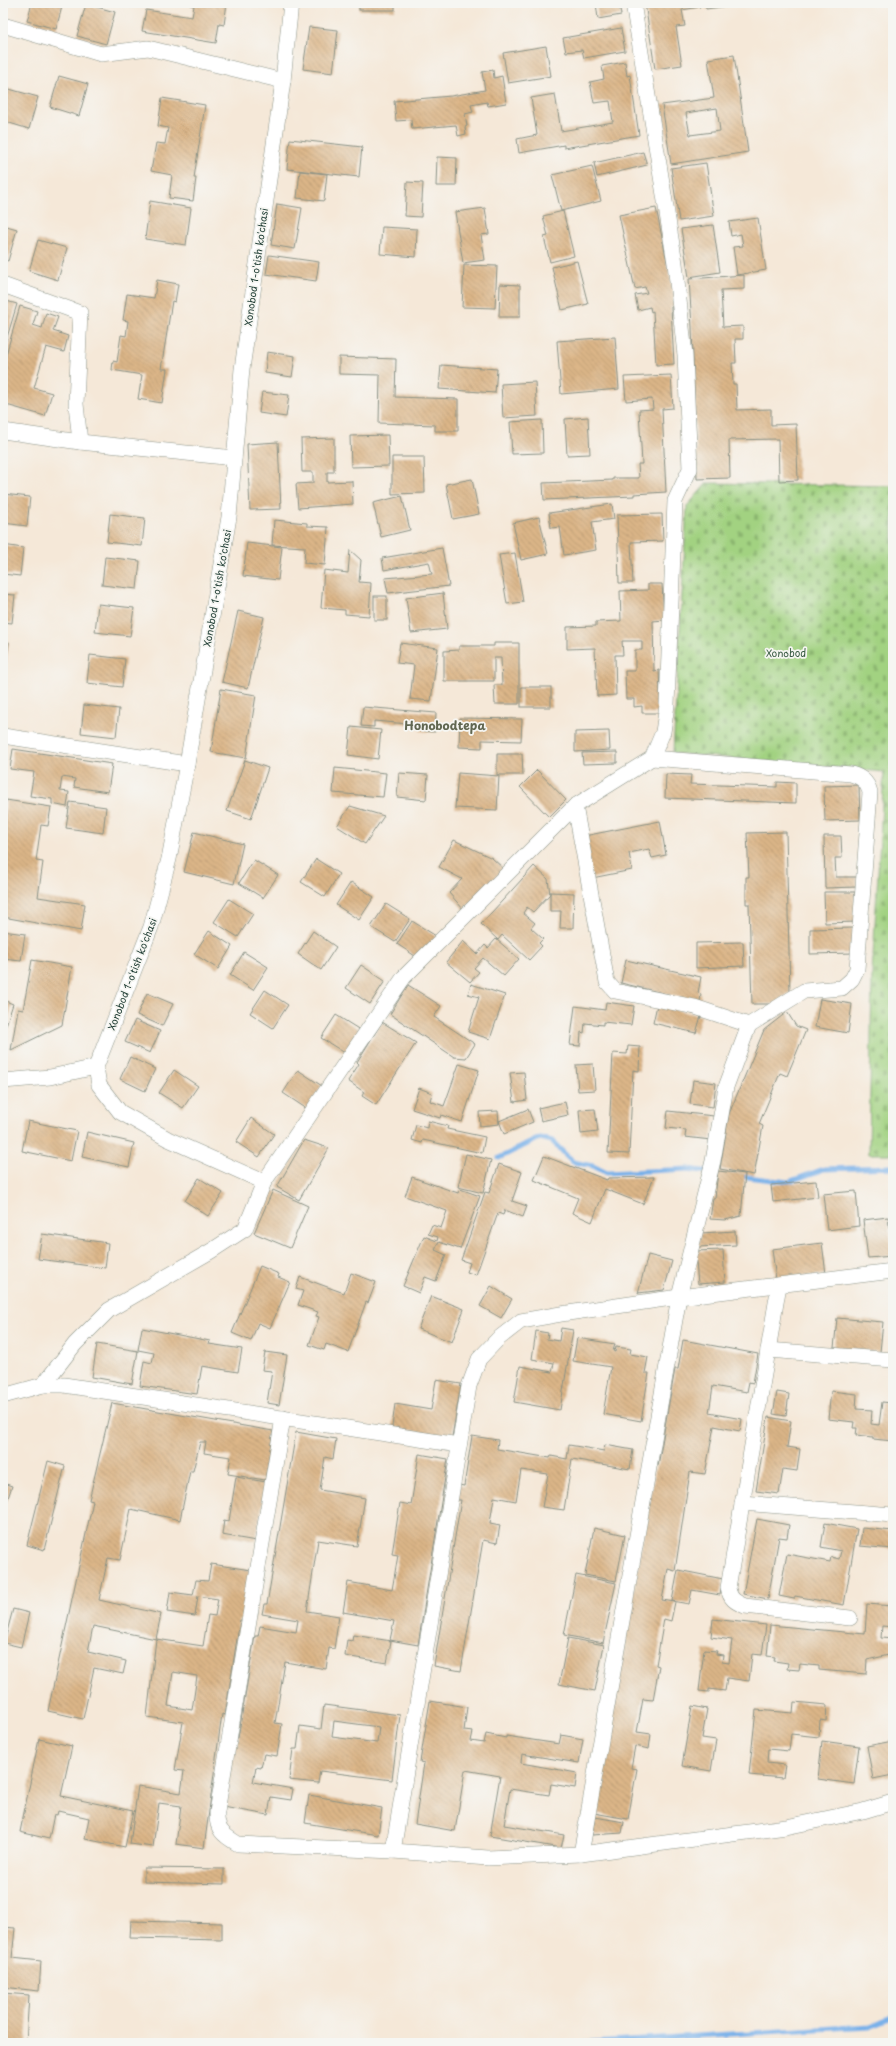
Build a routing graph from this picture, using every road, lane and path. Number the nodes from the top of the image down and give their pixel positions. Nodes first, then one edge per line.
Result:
1 (291, 3) edge
2 (633, 3) edge
3 (3, 25) edge
4 (283, 81) junction
5 (3, 285) edge
6 (3, 431) edge
7 (80, 442) junction
8 (234, 458) junction
9 (3, 736) edge
10 (652, 758) junction
11 (187, 764) junction
12 (575, 806) junction
13 (749, 1025) junction
14 (96, 1067) junction
15 (3, 1081) edge
16 (264, 1182) junction
17 (893, 1271) edge
18 (779, 1285) junction
19 (679, 1297) junction
20 (768, 1350) junction
21 (893, 1360) edge
22 (43, 1385) junction
23 (3, 1396) edge
24 (283, 1418) junction
25 (459, 1445) junction
26 (742, 1503) junction
27 (893, 1515) edge
28 (850, 1618) dead end
29 (893, 1802) edge
30 (393, 1851) junction
31 (581, 1854) junction

1 - 4 street, Xonobod 1-o'tish ko'chasi
2 - 10 street
3 - 4 street
4 - 8 street, Xonobod 1-o'tish ko'chasi
5 - 7 street
6 - 7 street
7 - 8 street
8 - 11 street, Xonobod 1-o'tish ko'chasi
9 - 11 street
10 - 12 street
10 - 13 street
11 - 14 street, Xonobod 1-o'tish ko'chasi
12 - 13 street
12 - 16 street
13 - 19 street
14 - 15 street
14 - 16 street
16 - 22 street
17 - 18 street
18 - 19 street
18 - 20 street
19 - 25 street
19 - 31 street
20 - 21 street
20 - 26 street
22 - 23 street
22 - 24 street
24 - 25 street
24 - 30 street
25 - 30 street
26 - 27 street
26 - 28 street
29 - 31 street
30 - 31 street

